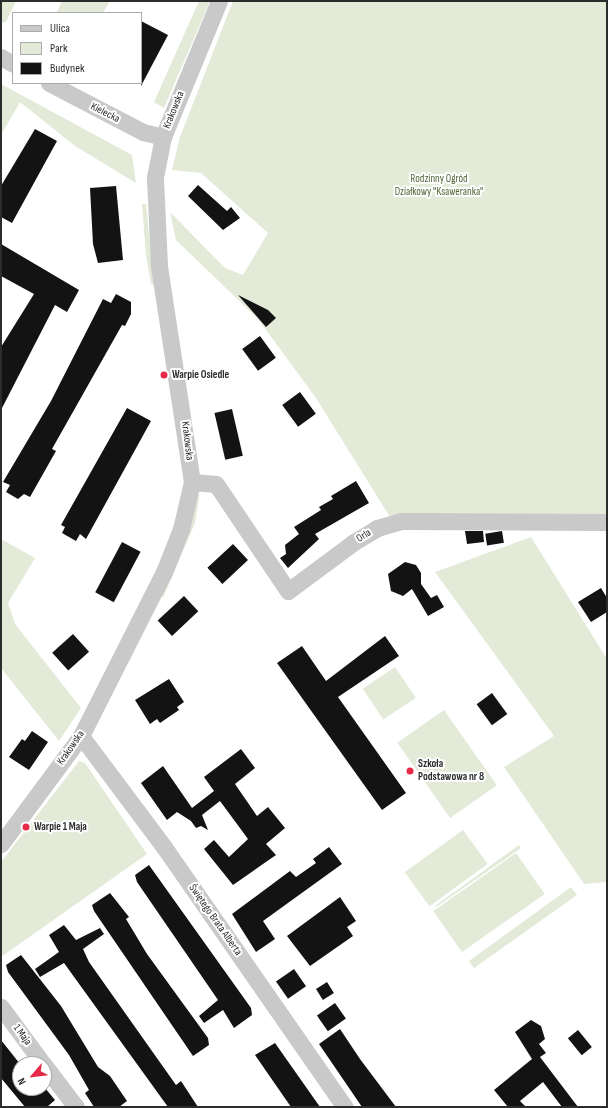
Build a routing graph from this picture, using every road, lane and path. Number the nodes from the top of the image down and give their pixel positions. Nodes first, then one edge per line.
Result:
1 (218, 1) edge
2 (1, 58) edge
3 (12, 64) edge
4 (51, 84) edge
5 (162, 137) junction
6 (192, 482) junction
7 (607, 522) edge
8 (81, 736) junction
9 (1, 844) edge
10 (1, 1007) edge
11 (37, 1056) edge
12 (52, 1076) edge
13 (76, 1107) edge
14 (345, 1107) edge

1 - 5 street, Krakowska
2 - 3 street
4 - 5 street, Kielecka
5 - 6 street, Krakowska
6 - 7 street, Orla
6 - 8 street, Krakowska
8 - 9 street, Krakowska
8 - 14 street, Świętego Brata Alberta
10 - 11 street, 1 Maja
12 - 13 street, 1 Maja

